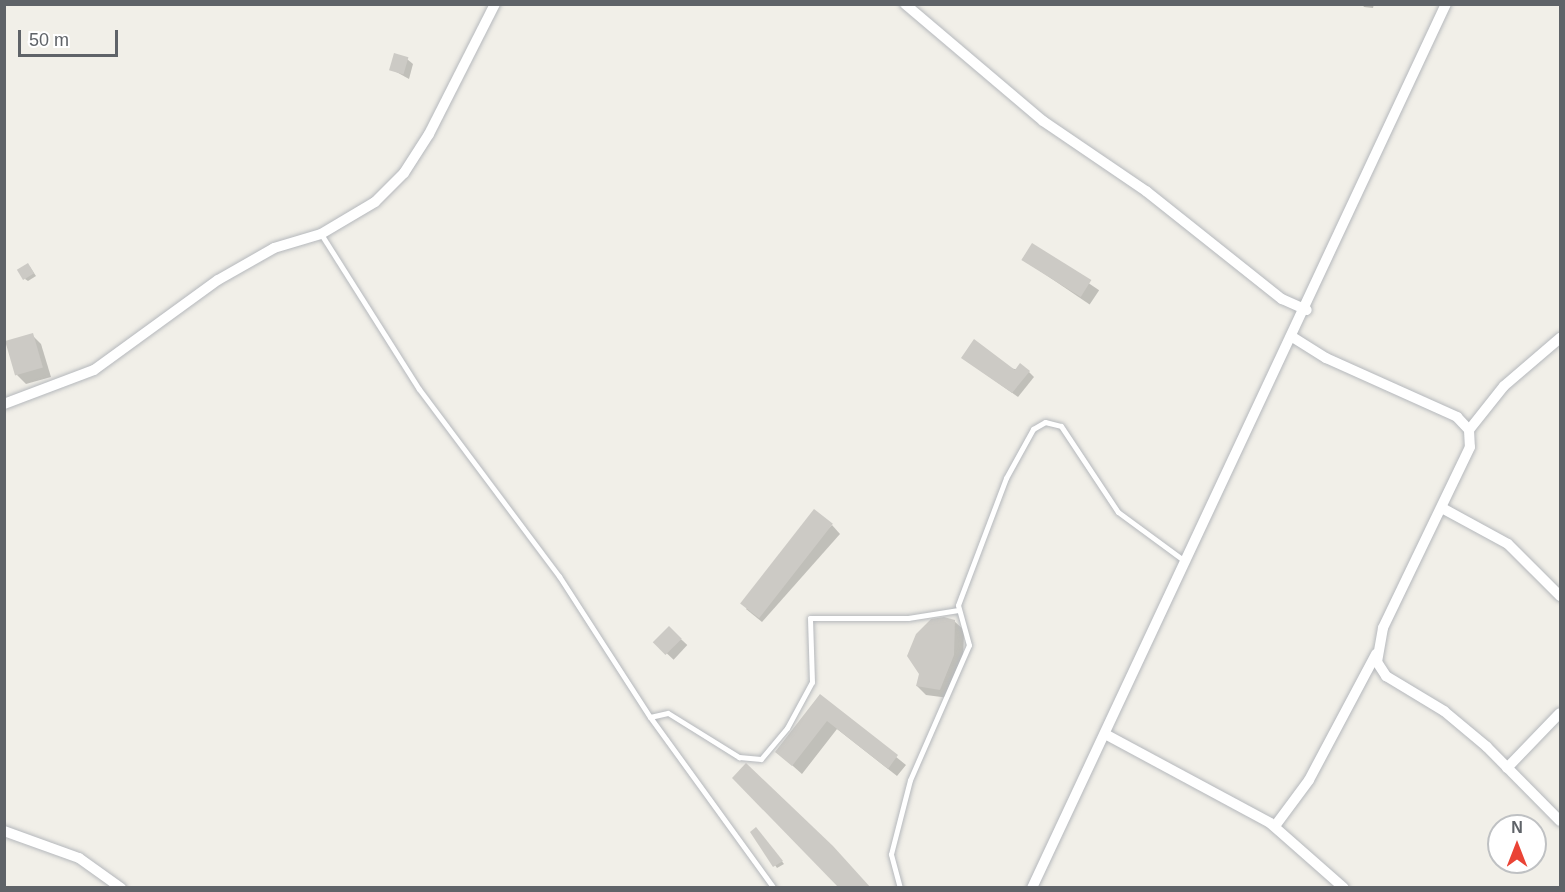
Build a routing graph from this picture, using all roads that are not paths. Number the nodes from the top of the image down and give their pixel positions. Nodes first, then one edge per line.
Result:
1 (495, 4) edge
2 (905, 4) edge
3 (1446, 4) edge
4 (321, 234) junction
5 (1307, 310) junction
6 (1294, 338) junction
7 (1560, 338) edge
8 (4, 404) edge
9 (1468, 430) junction
10 (1442, 508) junction
11 (1188, 563) junction
12 (1560, 596) edge
13 (958, 609) junction
14 (1377, 654) junction
15 (1560, 713) edge
16 (650, 717) junction
17 (1105, 734) junction
18 (1507, 768) junction
19 (1560, 821) edge
20 (1275, 826) junction
21 (4, 831) edge
22 (121, 888) edge
23 (774, 888) edge
24 (900, 888) edge
25 (1032, 888) edge
26 (1344, 888) edge

1 - 4 street
2 - 5 street
3 - 5 street
4 - 8 street
4 - 16 lane
5 - 6 street
6 - 9 street
6 - 11 street
7 - 9 street
9 - 10 street
10 - 12 street
10 - 14 street
11 - 13 lane
11 - 17 street
13 - 16 lane
13 - 24 lane
14 - 18 street
14 - 20 street
15 - 18 street
16 - 23 lane
17 - 20 street
17 - 25 street
18 - 19 street
20 - 26 street
21 - 22 street

